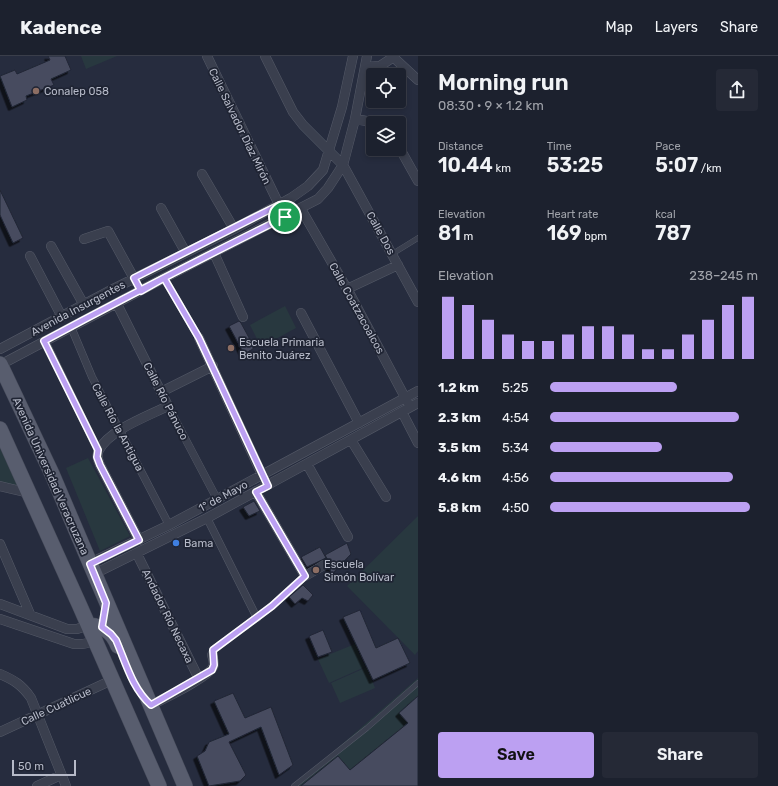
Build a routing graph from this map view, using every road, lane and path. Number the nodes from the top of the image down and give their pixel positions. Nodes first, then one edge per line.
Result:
1 (207, 56) edge
2 (265, 56) edge
3 (353, 56) edge
4 (367, 56) edge
5 (392, 57) edge
6 (365, 67) junction
7 (418, 80) edge
8 (355, 119) junction
9 (366, 121) edge
10 (329, 151) junction
11 (404, 156) edge
12 (343, 165) junction
13 (202, 174) dead end
14 (418, 181) edge
15 (279, 205) junction
16 (161, 208) dead end
17 (301, 209) junction
18 (285, 217) junction
19 (234, 229) junction
20 (418, 238) edge
21 (84, 239) dead end
22 (51, 246) dead end
23 (186, 253) junction
24 (214, 253) junction
25 (392, 254) junction
26 (30, 256) dead end
27 (398, 265) junction
28 (134, 278) junction
29 (164, 278) junction
30 (347, 289) junction
31 (141, 291) junction
32 (418, 302) edge
33 (117, 304) junction
34 (84, 305) junction
35 (301, 314) dead end
36 (62, 317) junction
37 (243, 317) dead end
38 (71, 327) junction
39 (199, 338) joint
40 (44, 341) junction
41 (0, 349) edge
42 (0, 365) edge
43 (213, 366) junction
44 (418, 391) edge
45 (162, 392) junction
46 (405, 398) junction
47 (168, 406) junction
48 (410, 407) edge
49 (359, 423) junction
50 (0, 429) edge
51 (120, 430) junction
52 (351, 440) junction
53 (418, 443) edge
54 (98, 450) junction
55 (306, 464) junction
56 (262, 474) junction
57 (0, 486) edge
58 (268, 486) junction
59 (256, 492) junction
60 (29, 493) junction
61 (386, 497) dead end
62 (217, 498) junction
63 (207, 518) junction
64 (169, 525) junction
65 (348, 537) dead end
66 (139, 540) junction
67 (0, 544) edge
68 (137, 554) junction
69 (324, 565) dead end
70 (92, 569) junction
71 (307, 575) junction
72 (0, 604) edge
73 (79, 604) junction
74 (106, 605) junction
75 (30, 614) junction
76 (257, 618) junction
77 (0, 619) edge
78 (95, 626) junction
79 (96, 641) junction
80 (212, 655) joint
81 (0, 674) edge
82 (199, 679) junction
83 (112, 680) junction
84 (418, 683) edge
85 (151, 705) junction
86 (38, 714) junction
87 (0, 732) edge
88 (61, 775) junction
89 (37, 786) edge
90 (66, 786) edge
91 (159, 786) edge
92 (185, 786) edge
93 (294, 786) edge

1 - 15 street, Calle Salvador Díaz Mirón
2 - 10 street, Calle Dos
3 - 10 street, Avenida Insurgentes
4 - 6 street, Avenida Insurgentes
5 - 6 street
5 - 7 street
6 - 8 street, Avenida Insurgentes
8 - 9 street
8 - 12 street, Avenida Insurgentes
10 - 12 street, Calle Dos
10 - 15 street, Avenida Insurgentes
11 - 14 street
12 - 17 street, Avenida Insurgentes
12 - 25 street, Calle Dos
13 - 19 street
15 - 18 street, Calle Salvador Díaz Mirón
15 - 19 street, Avenida Insurgentes
16 - 23 street
17 - 18 street, Avenida Insurgentes
17 - 30 street, Calle Coatzacoalcos
18 - 24 street, Avenida Insurgentes
19 - 23 street, Avenida Insurgentes
20 - 25 lane
21 - 28 street
22 - 34 street
23 - 28 street, Avenida Insurgentes
24 - 29 street, Avenida Insurgentes
24 - 37 street
25 - 27 street, Calle Dos
26 - 36 street
27 - 30 street
27 - 32 street, Calle Dos
28 - 31 street
28 - 34 street, Avenida Insurgentes
29 - 31 street, Avenida Insurgentes
29 - 39 street
30 - 46 street, Calle Coatzacoalcos
31 - 33 street, Avenida Insurgentes
33 - 38 street, Avenida Insurgentes
33 - 45 street, Calle Río Pánuco
34 - 36 street, Avenida Insurgentes
35 - 49 street
36 - 41 street, Avenida Insurgentes
38 - 40 street, Avenida Insurgentes
38 - 51 street, Calle Río la Antigua
39 - 43 street
40 - 42 street, Avenida Insurgentes
40 - 54 street
42 - 70 main road, Avenida Universidad Veracruzana
43 - 45 street
43 - 56 street
44 - 46 street, 1° de Mayo
45 - 47 street, Calle Río Pánuco
46 - 48 street, Calle Coatzacoalcos
46 - 49 street, 1° de Mayo
47 - 51 street
47 - 62 street, Calle Río Pánuco
48 - 52 street, 1° de Mayo
48 - 53 street, Calle Coatzacoalcos
49 - 56 street, 1° de Mayo
50 - 60 main road
51 - 54 street
51 - 64 street, Calle Río la Antigua
52 - 55 street, 1° de Mayo
52 - 61 street
54 - 66 street
55 - 58 street, 1° de Mayo
55 - 65 street
56 - 58 street
56 - 62 street, 1° de Mayo
57 - 60 street
58 - 59 street, 1° de Mayo
59 - 63 street, 1° de Mayo
59 - 71 street
60 - 73 main road
62 - 64 street, 1° de Mayo
63 - 68 street, 1° de Mayo
63 - 76 street
64 - 66 street, 1° de Mayo
66 - 70 street, 1° de Mayo
67 - 75 street
68 - 70 street, 1° de Mayo
68 - 82 street, Andador Río Necaxa
69 - 71 street
70 - 74 main road, Avenida Universidad Veracruzana
71 - 76 street
72 - 75 street
73 - 74 main road
73 - 78 main road
74 - 78 main road
74 - 85 main road, Avenida Universidad Veracruzana
75 - 78 street
76 - 80 street
77 - 79 street
78 - 79 main road
78 - 85 main road
79 - 83 main road
80 - 82 street
81 - 86 street
82 - 85 street
83 - 86 street, Calle Cuatlicue
83 - 91 main road
84 - 93 lane
85 - 92 main road, Avenida Universidad Veracruzana
86 - 87 street, Calle Cuatlicue
86 - 88 street
88 - 89 street
88 - 90 street

